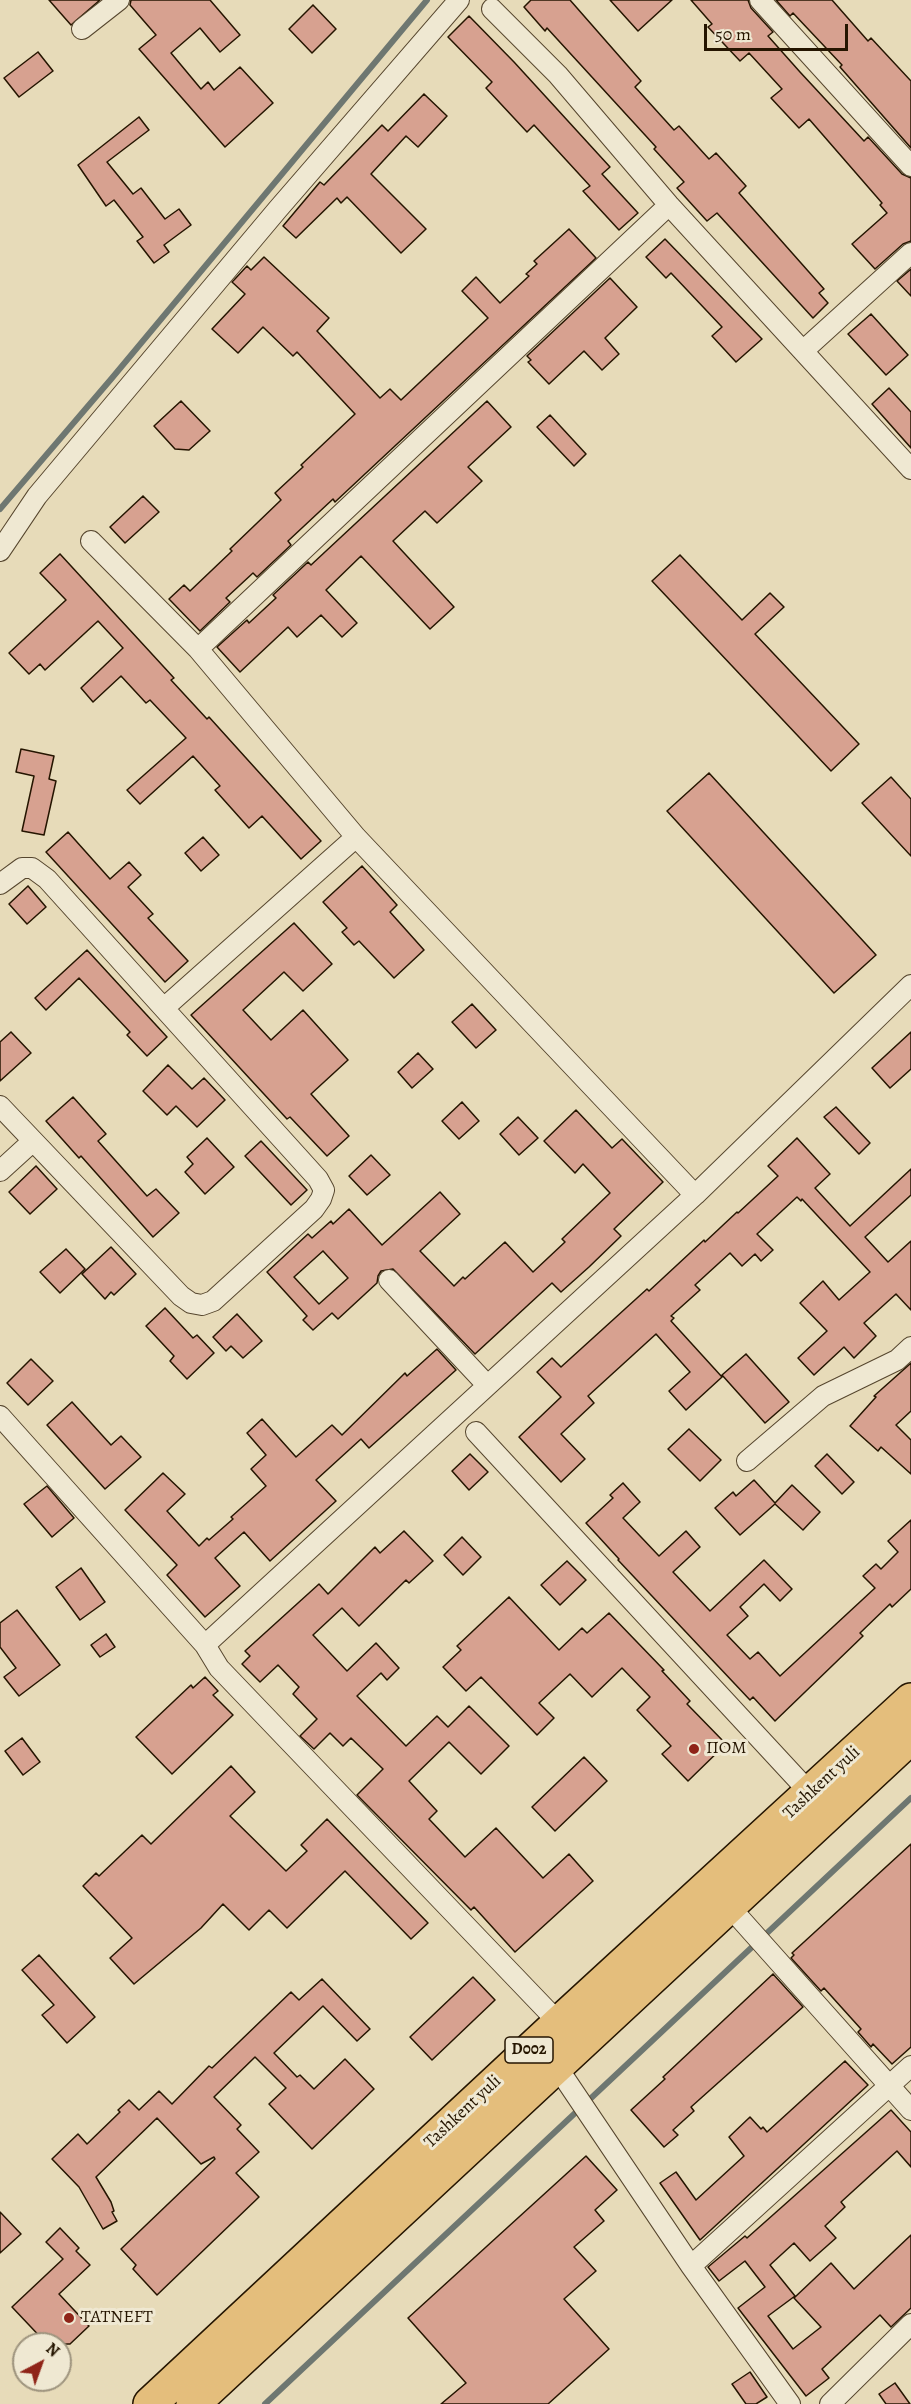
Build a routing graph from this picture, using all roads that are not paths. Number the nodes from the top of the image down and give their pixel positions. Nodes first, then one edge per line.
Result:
1 (119, 0) edge
2 (459, 0) edge
3 (760, 0) edge
4 (492, 9) dead end
5 (82, 29) dead end
6 (911, 166) edge
7 (669, 205) junction
8 (911, 253) edge
9 (804, 351) junction
10 (911, 469) edge
11 (91, 541) dead end
12 (0, 551) edge
13 (198, 649) junction
14 (357, 837) junction
15 (0, 884) edge
16 (911, 985) edge
17 (164, 1008) junction
18 (0, 1106) edge
19 (33, 1141) junction
20 (0, 1171) edge
21 (694, 1195) junction
22 (389, 1280) dead end
23 (911, 1347) edge
24 (487, 1385) junction
25 (0, 1416) edge
26 (476, 1432) dead end
27 (747, 1461) dead end
28 (205, 1645) junction
29 (911, 1700) edge
30 (911, 1737) edge
31 (811, 1794) junction
32 (728, 1905) junction
33 (559, 2023) junction
34 (557, 2067) junction
35 (911, 2067) edge
36 (890, 2086) junction
37 (911, 2110) edge
38 (691, 2266) junction
39 (911, 2324) edge
40 (150, 2404) edge
41 (193, 2404) edge
42 (790, 2404) edge
43 (830, 2404) edge

1 - 5 street
2 - 12 street
3 - 6 street
4 - 7 street
7 - 9 street
7 - 13 street
8 - 9 street
9 - 10 street
11 - 13 street
13 - 14 street
14 - 17 street
14 - 21 street
15 - 17 street
16 - 21 street
17 - 19 street
18 - 19 street
19 - 20 street
21 - 24 street
22 - 24 street
23 - 27 street
24 - 28 street
25 - 28 street
26 - 31 street
28 - 33 street
29 - 31 highway, Tashkent yuli / D002
30 - 32 highway, Tashkent yuli / D002
31 - 33 highway, Tashkent yuli / D002
32 - 34 highway, Tashkent yuli / D002
32 - 36 street
33 - 40 highway, Tashkent yuli / D002
34 - 38 street
34 - 41 highway, Tashkent yuli / D002
35 - 36 street
36 - 37 street
36 - 38 street
38 - 42 street
39 - 43 street

